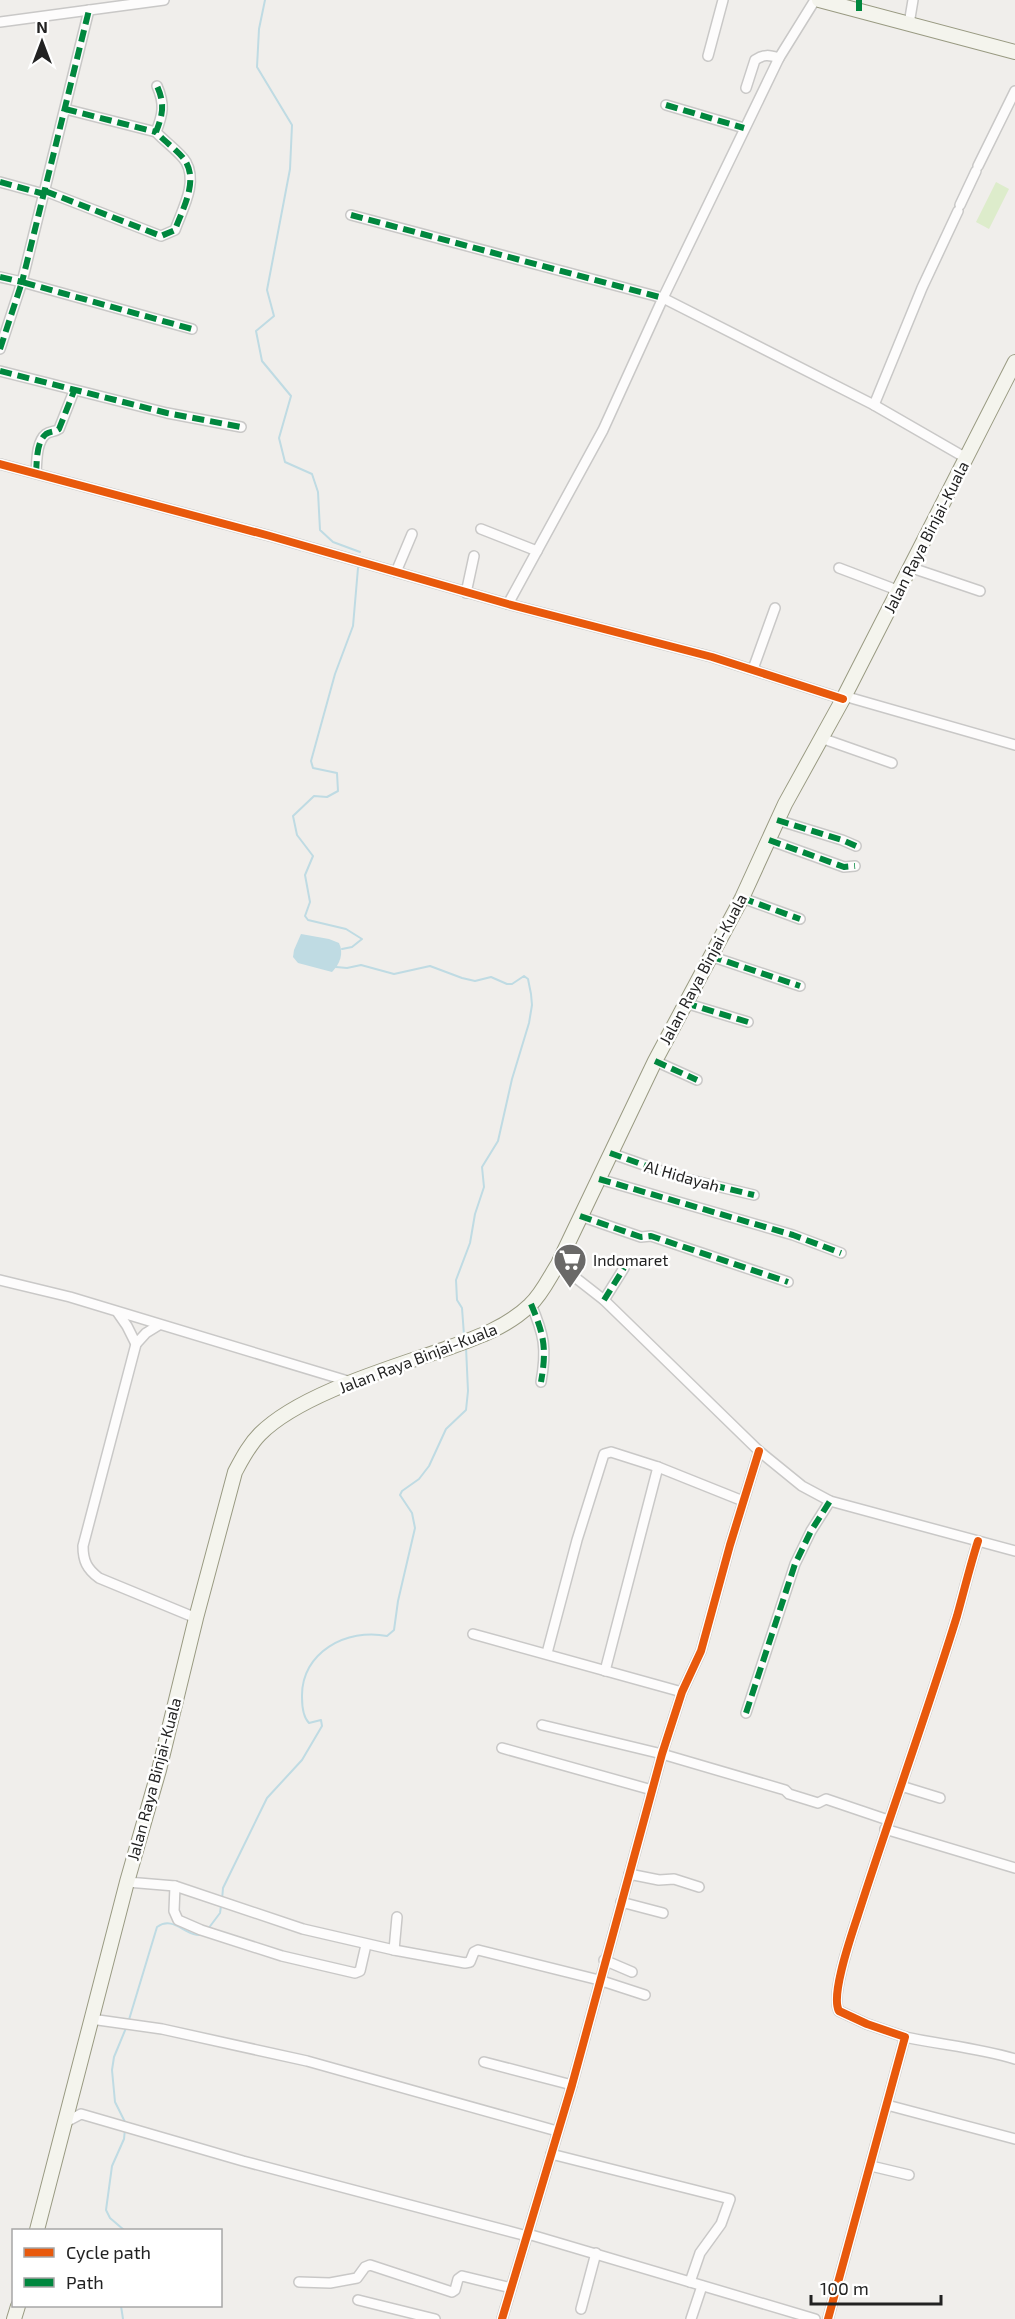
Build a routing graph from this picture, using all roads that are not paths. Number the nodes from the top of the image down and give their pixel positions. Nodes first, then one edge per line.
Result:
1 (164, 0) edge
2 (723, 0) edge
3 (817, 0) edge
4 (913, 0) edge
5 (859, 6) edge
6 (89, 10) junction
7 (0, 22) edge
8 (909, 24) junction
9 (1015, 52) edge
10 (708, 56) dead end
11 (779, 58) junction
12 (157, 86) dead end
13 (746, 88) dead end
14 (1015, 91) edge
15 (666, 105) dead end
16 (65, 109) junction
17 (744, 128) junction
18 (156, 132) junction
19 (0, 182) edge
20 (45, 192) junction
21 (351, 215) dead end
22 (0, 277) edge
23 (22, 282) junction
24 (663, 298) junction
25 (192, 329) dead end
26 (0, 349) edge
27 (1015, 362) edge
28 (0, 371) edge
29 (74, 391) junction
30 (874, 405) junction
31 (241, 427) dead end
32 (966, 458) junction
33 (0, 464) edge
34 (36, 473) junction
35 (481, 529) dead end
36 (412, 534) dead end
37 (537, 551) junction
38 (474, 556) dead end
39 (909, 567) junction
40 (839, 568) dead end
41 (396, 572) junction
42 (897, 590) junction
43 (980, 591) dead end
44 (466, 593) junction
45 (508, 604) junction
46 (776, 608) dead end
47 (753, 669) junction
48 (844, 698) junction
49 (820, 738) junction
50 (1015, 745) edge
51 (892, 763) dead end
52 (777, 820) junction
53 (768, 840) junction
54 (856, 846) dead end
55 (855, 866) dead end
56 (742, 898) junction
57 (800, 919) dead end
58 (710, 956) junction
59 (800, 986) dead end
60 (685, 1003) junction
61 (748, 1022) dead end
62 (655, 1061) junction
63 (697, 1080) dead end
64 (610, 1153) junction
65 (598, 1179) junction
66 (754, 1196) dead end
67 (580, 1216) junction
68 (841, 1253) dead end
69 (558, 1264) junction
70 (624, 1268) dead end
71 (0, 1280) edge
72 (788, 1282) dead end
73 (604, 1300) junction
74 (531, 1304) junction
75 (118, 1313) junction
76 (159, 1325) junction
77 (136, 1344) junction
78 (351, 1382) junction
79 (541, 1382) dead end
80 (759, 1451) junction
81 (658, 1467) junction
82 (743, 1501) junction
83 (830, 1501) junction
84 (978, 1541) junction
85 (1015, 1551) edge
86 (196, 1618) junction
87 (473, 1634) dead end
88 (547, 1653) junction
89 (605, 1671) junction
90 (682, 1692) junction
91 (746, 1713) dead end
92 (542, 1725) dead end
93 (502, 1748) dead end
94 (662, 1754) junction
95 (901, 1786) junction
96 (652, 1790) junction
97 (939, 1798) dead end
98 (887, 1825) junction
99 (1015, 1868) edge
100 (629, 1874) junction
101 (127, 1882) junction
102 (175, 1886) junction
103 (699, 1887) dead end
104 (621, 1902) junction
105 (663, 1913) dead end
106 (397, 1917) dead end
107 (366, 1945) junction
108 (394, 1950) junction
109 (604, 1960) junction
110 (632, 1972) dead end
111 (599, 1980) junction
112 (645, 1995) dead end
113 (91, 2019) junction
114 (906, 2037) junction
115 (1015, 2059) edge
116 (484, 2062) dead end
117 (572, 2085) junction
118 (887, 2105) junction
119 (64, 2123) junction
120 (557, 2131) junction
121 (1015, 2139) edge
122 (551, 2154) junction
123 (871, 2166) junction
124 (909, 2175) dead end
125 (37, 2229) edge
126 (527, 2235) junction
127 (596, 2253) junction
128 (299, 2282) dead end
129 (690, 2282) junction
130 (702, 2286) junction
131 (511, 2288) junction
132 (358, 2300) dead end
133 (581, 2309) dead end
134 (435, 2319) edge
135 (502, 2319) edge
136 (691, 2319) edge
137 (815, 2319) edge
138 (828, 2319) edge

1 - 6 street
2 - 10 street
3 - 5 main road
3 - 11 street
4 - 8 street
5 - 8 main road
6 - 7 street
6 - 16 street
8 - 9 main road
11 - 13 street
11 - 17 street
12 - 18 street
14 - 30 street
15 - 17 street
16 - 18 street
16 - 20 street
17 - 24 street
18 - 20 street
19 - 20 street
20 - 23 street
21 - 24 street
22 - 23 street
23 - 25 street
23 - 26 street
24 - 30 street
24 - 37 street
27 - 32 main road, Jalan Raya Binjai-Kuala
28 - 29 street
29 - 31 street
29 - 34 street
30 - 32 street
32 - 39 main road, Jalan Raya Binjai-Kuala
33 - 34 street
34 - 41 street
35 - 37 street
36 - 41 street
37 - 45 street
38 - 44 street
39 - 42 main road, Jalan Raya Binjai-Kuala
39 - 43 street
40 - 42 street
41 - 44 street
42 - 48 main road, Jalan Raya Binjai-Kuala
44 - 45 street
45 - 47 street
46 - 47 street
47 - 48 street
48 - 49 main road, Jalan Raya Binjai-Kuala
48 - 50 street
49 - 51 street
49 - 52 main road, Jalan Raya Binjai-Kuala
52 - 53 main road, Jalan Raya Binjai-Kuala
52 - 54 street
53 - 55 street
53 - 56 main road, Jalan Raya Binjai-Kuala
56 - 57 street
56 - 58 main road, Jalan Raya Binjai-Kuala
58 - 59 street
58 - 60 main road, Jalan Raya Binjai-Kuala
60 - 61 street
60 - 62 main road, Jalan Raya Binjai-Kuala
62 - 63 street
62 - 64 main road, Jalan Raya Binjai-Kuala
64 - 65 main road, Jalan Raya Binjai-Kuala
64 - 66 street, Al Hidayah
65 - 67 main road, Jalan Raya Binjai-Kuala
65 - 68 street
67 - 69 main road, Jalan Raya Binjai-Kuala
67 - 72 street
69 - 73 street
69 - 74 main road, Jalan Raya Binjai-Kuala
70 - 73 street
71 - 75 street
73 - 80 street
74 - 78 main road, Jalan Raya Binjai-Kuala
74 - 79 street
75 - 76 street
75 - 77 street
76 - 77 street
76 - 78 street
77 - 86 street
78 - 86 main road, Jalan Raya Binjai-Kuala
80 - 82 street
80 - 83 street
81 - 82 street
81 - 88 street
81 - 89 street
82 - 90 street
83 - 84 street
83 - 91 street
84 - 85 street
84 - 95 street
86 - 101 main road, Jalan Raya Binjai-Kuala
87 - 88 street
88 - 89 street
89 - 90 street
90 - 94 street
92 - 94 street
93 - 96 street
94 - 96 street
94 - 98 street
95 - 97 street
95 - 98 street
96 - 100 street
98 - 99 street
98 - 114 street
100 - 103 street
100 - 104 street
101 - 102 street
101 - 113 main road, Jalan Raya Binjai-Kuala
102 - 107 street
102 - 107 street
104 - 105 street
104 - 109 street
106 - 108 street
107 - 108 street
108 - 111 street
109 - 110 street
109 - 111 street
111 - 112 street
111 - 117 street
113 - 119 main road, Jalan Raya Binjai-Kuala
113 - 120 street
114 - 115 street
114 - 118 street
116 - 117 street
117 - 120 street
118 - 121 street
118 - 123 street
119 - 125 main road, Jalan Raya Binjai-Kuala
119 - 126 street
120 - 122 street
122 - 126 street
122 - 129 street
123 - 124 street
123 - 138 street
126 - 127 street
126 - 131 street
127 - 129 street
127 - 133 street
128 - 131 street
129 - 130 street
130 - 136 street
130 - 137 street
131 - 135 street
132 - 134 street

